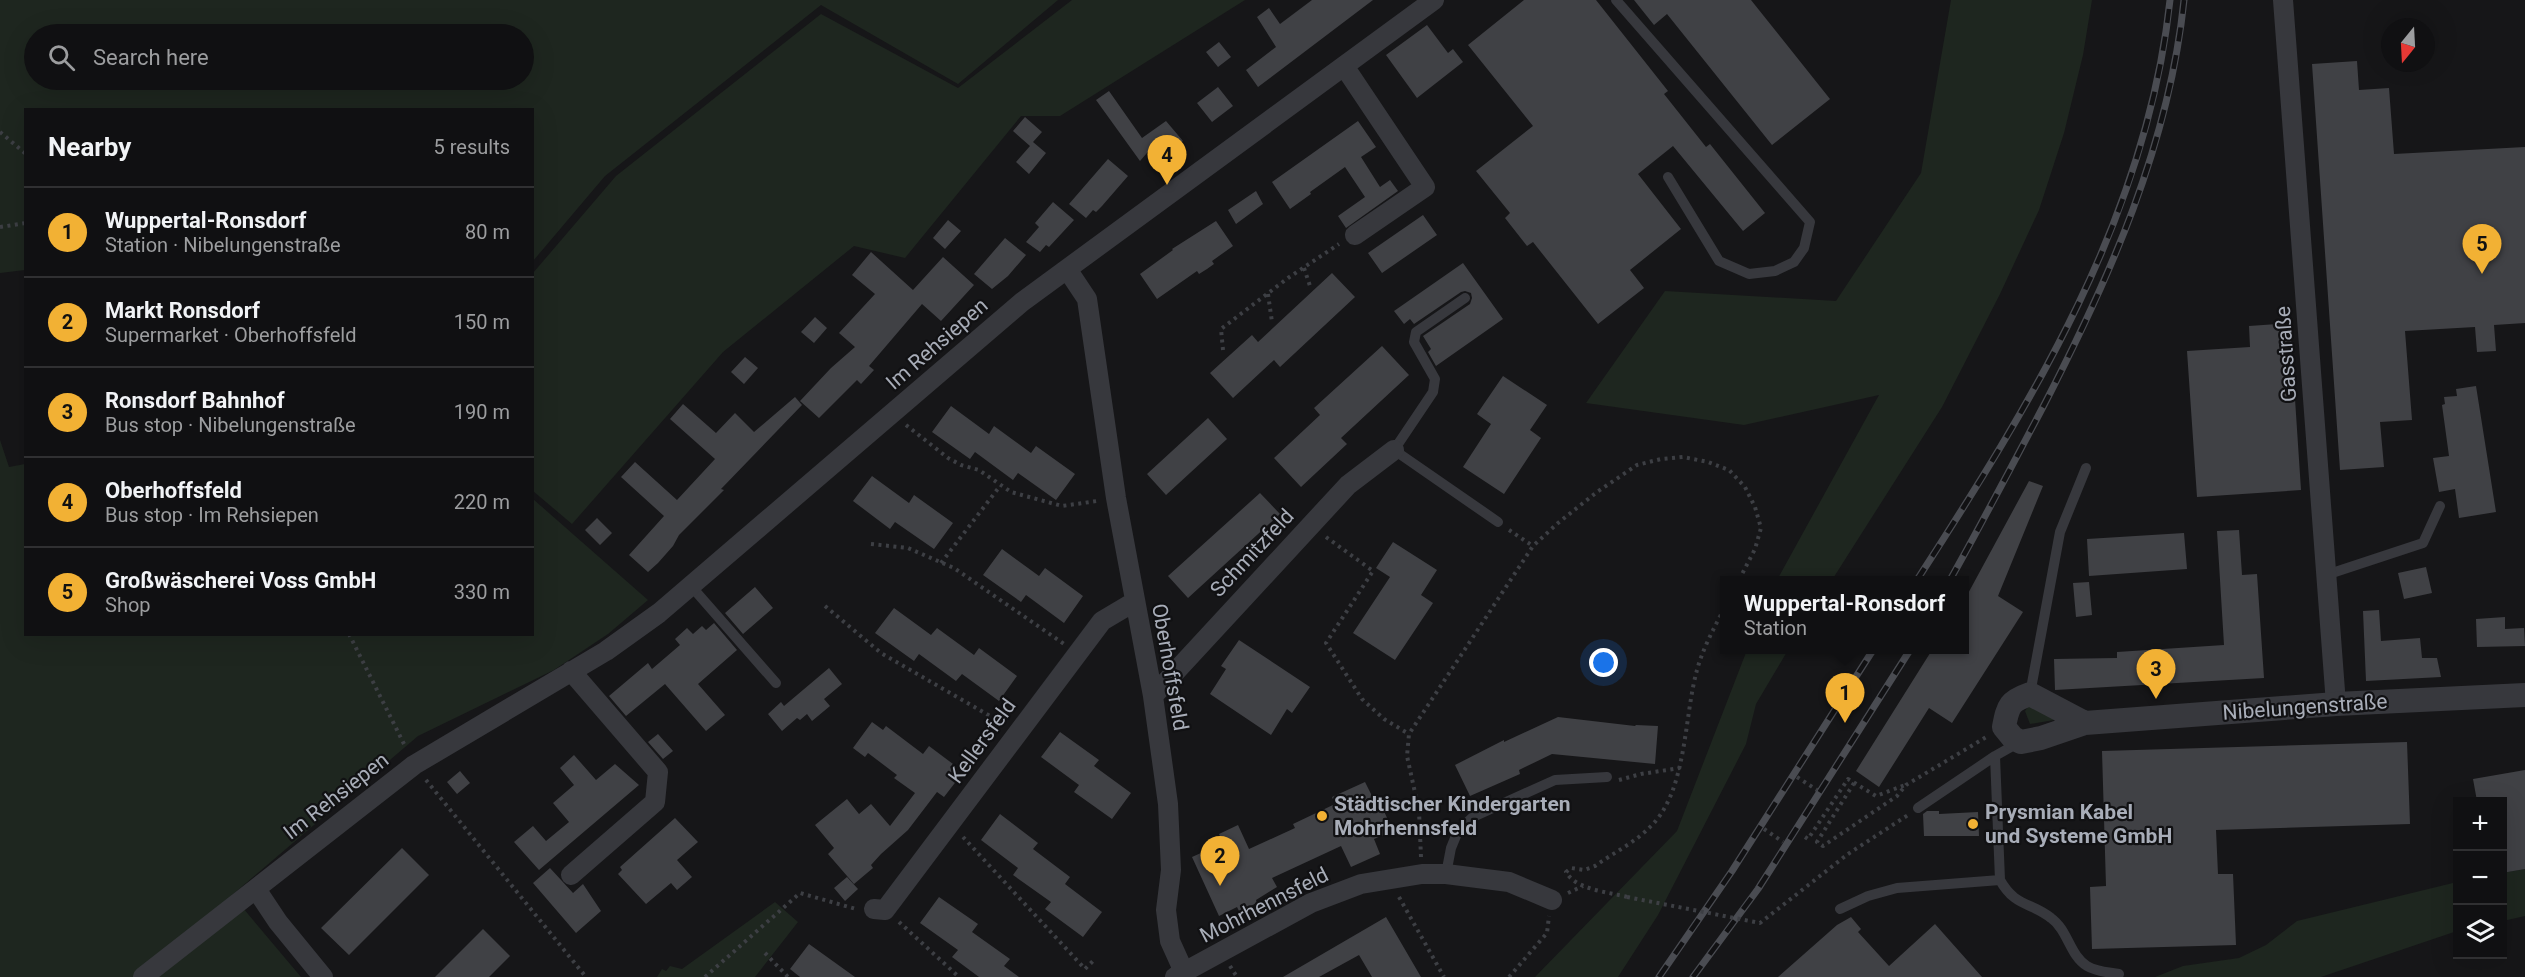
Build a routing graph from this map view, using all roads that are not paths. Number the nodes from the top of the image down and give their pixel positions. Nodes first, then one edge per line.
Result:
1 (1616, 0) edge
2 (1429, 1) edge
3 (2288, 1) edge
4 (1344, 66) junction
5 (1668, 177) dead end
6 (1355, 235) road end
7 (1067, 269) junction
8 (1465, 298) dead end
9 (1394, 450) junction
10 (2086, 468) dead end
11 (2440, 506) dead end
12 (1498, 522) road end
13 (2326, 575) junction
14 (690, 586) junction
15 (1134, 602) junction
16 (571, 671) junction
17 (776, 683) dead end
18 (2031, 693) junction
19 (2525, 695) edge
20 (1153, 696) junction
21 (2336, 704) junction
22 (2085, 723) junction
23 (2013, 734) junction
24 (1995, 756) junction
25 (1607, 777) road end
26 (1918, 808) road end
27 (1446, 874) junction
28 (571, 876) dead end
29 (2000, 880) junction
30 (256, 889) junction
31 (1552, 900) road end
32 (880, 909) road end
33 (1840, 909) dead end
34 (2119, 974) dead end
35 (1180, 975) edge
36 (143, 977) edge
37 (323, 977) edge

1 - 5 lane
2 - 4 street, Im Rehsiepen
3 - 13 street, Gasstraße
4 - 6 street
4 - 7 street, Im Rehsiepen
7 - 14 street, Im Rehsiepen
7 - 15 street, Oberhoffsfeld
8 - 9 lane
9 - 12 lane
9 - 20 street, Schmitzfeld
10 - 18 lane
11 - 13 lane
13 - 21 street, Gasstraße
14 - 16 street, Im Rehsiepen
14 - 17 lane
15 - 20 street, Oberhoffsfeld
15 - 32 street, Kellersfeld
16 - 28 street
16 - 30 street, Im Rehsiepen
18 - 22 street
18 - 23 street
19 - 21 street, Nibelungenstraße
20 - 35 street, Oberhoffsfeld
21 - 22 street, Nibelungenstraße
22 - 23 street, Nibelungenstraße
23 - 24 lane
24 - 26 lane
24 - 29 lane
25 - 27 lane
27 - 31 street, Mohrhennsfeld
27 - 35 street, Mohrhennsfeld
29 - 33 lane
29 - 34 lane
30 - 36 street, Im Rehsiepen
30 - 37 street

